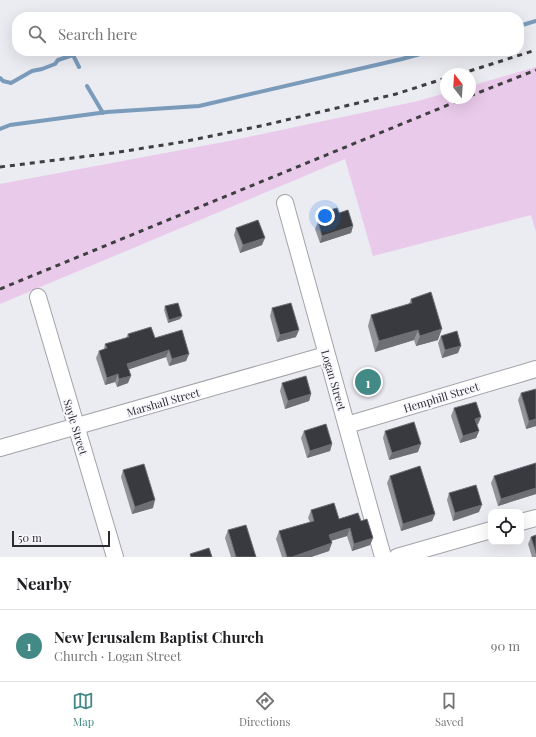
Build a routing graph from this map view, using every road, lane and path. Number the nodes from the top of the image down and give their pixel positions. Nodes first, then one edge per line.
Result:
1 (285, 203) dead end
2 (38, 297) dead end
3 (326, 355) junction
4 (536, 370) edge
5 (347, 425) junction
6 (76, 426) junction
7 (0, 448) edge
8 (536, 518) edge
9 (524, 521) edge
10 (488, 531) edge
11 (115, 557) edge
12 (383, 557) edge
13 (397, 557) edge

1 - 3 street, Logan Street
2 - 6 street, Sayle Street
3 - 5 street, Logan Street
3 - 6 street, Marshall Street
4 - 5 street, Hemphill Street
5 - 12 street, Logan Street
6 - 7 street, Marshall Street
6 - 11 street, Sayle Street
8 - 9 street
10 - 13 street

